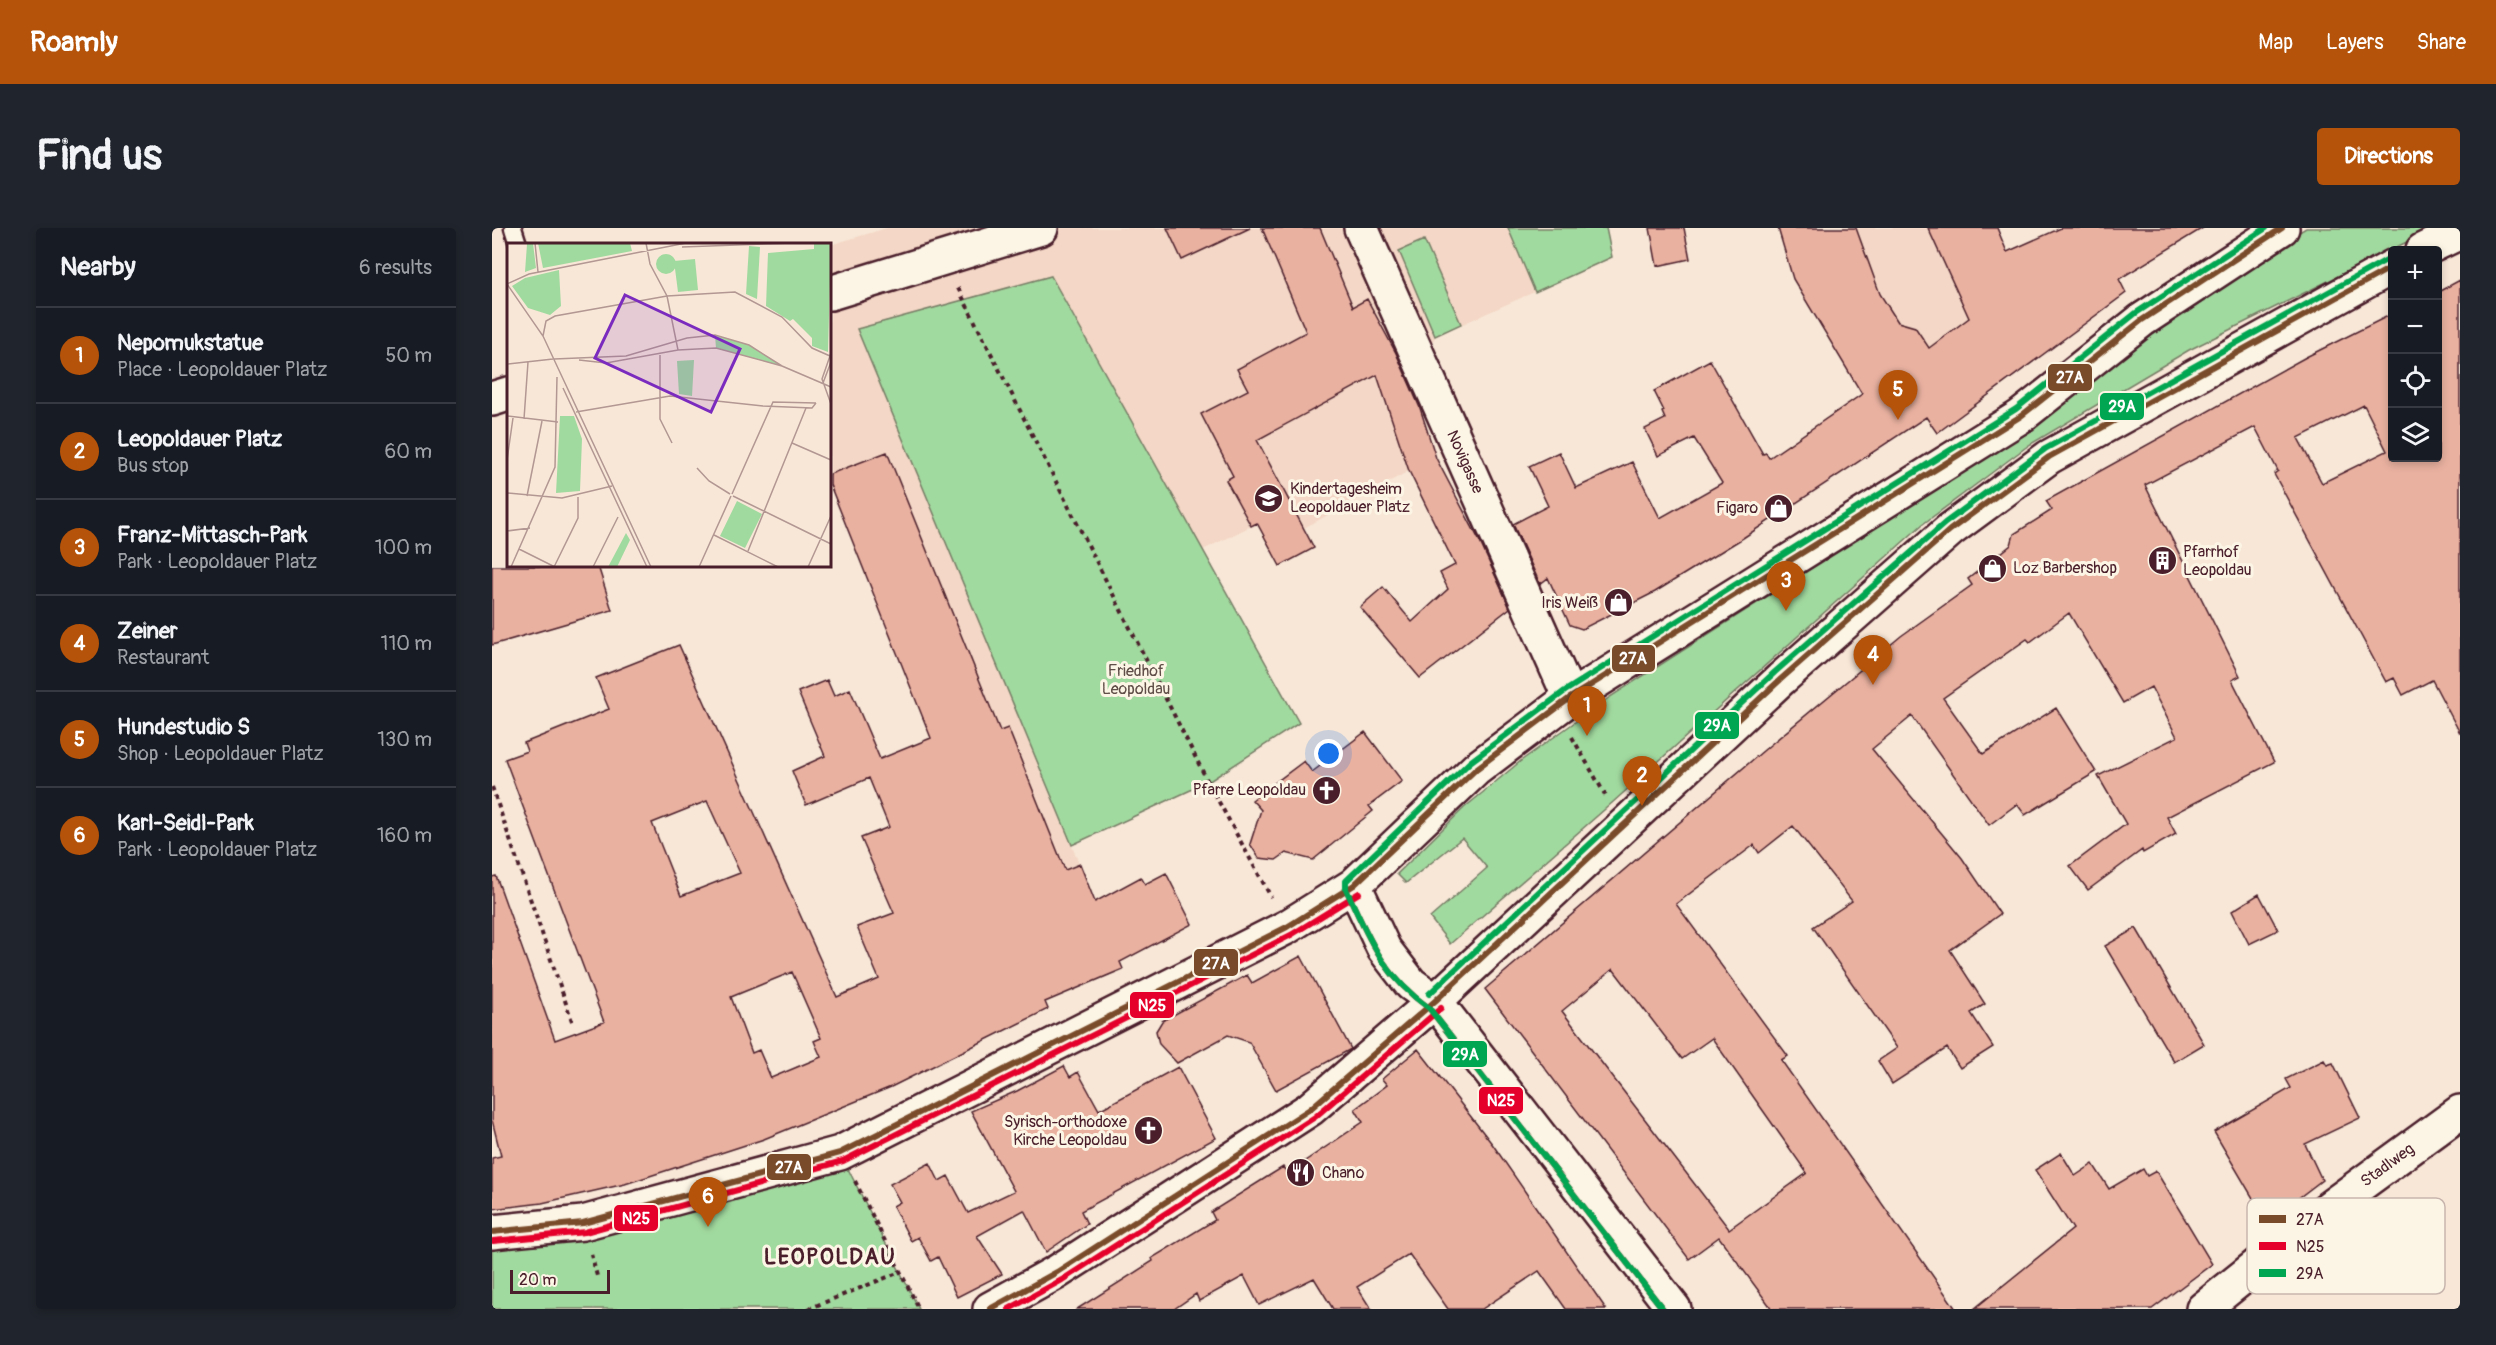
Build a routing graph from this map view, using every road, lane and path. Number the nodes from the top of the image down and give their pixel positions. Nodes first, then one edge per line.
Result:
1 (513, 228) edge
2 (1041, 228) edge
3 (1361, 228) edge
4 (2282, 228) edge
5 (2460, 232) edge
6 (518, 243) edge
7 (2431, 246) edge
8 (2388, 269) edge
9 (831, 293) edge
10 (964, 300) dead end
11 (507, 394) edge
12 (492, 399) edge
13 (1563, 704) junction
14 (492, 787) edge
15 (1622, 825) junction
16 (1354, 885) junction
17 (1287, 927) junction
18 (1435, 1001) junction
19 (573, 1024) dead end
20 (2460, 1112) edge
21 (840, 1153) junction
22 (2342, 1198) edge
23 (492, 1232) edge
24 (900, 1272) junction
25 (2247, 1274) edge
26 (808, 1309) edge
27 (919, 1309) edge
28 (990, 1309) edge
29 (1674, 1309) edge
30 (2203, 1309) edge

1 - 6 lane
2 - 9 street
3 - 13 street, Novigasse
4 - 13 street
5 - 7 street
8 - 15 street
10 - 17 path
11 - 12 street
13 - 15 path
13 - 16 street
14 - 19 path
15 - 18 street
16 - 17 street
16 - 18 street
17 - 21 street
18 - 28 street
18 - 29 street
20 - 22 street, Stadlweg
21 - 23 street
21 - 24 path
24 - 26 path
24 - 27 path
25 - 30 street, Stadlweg

